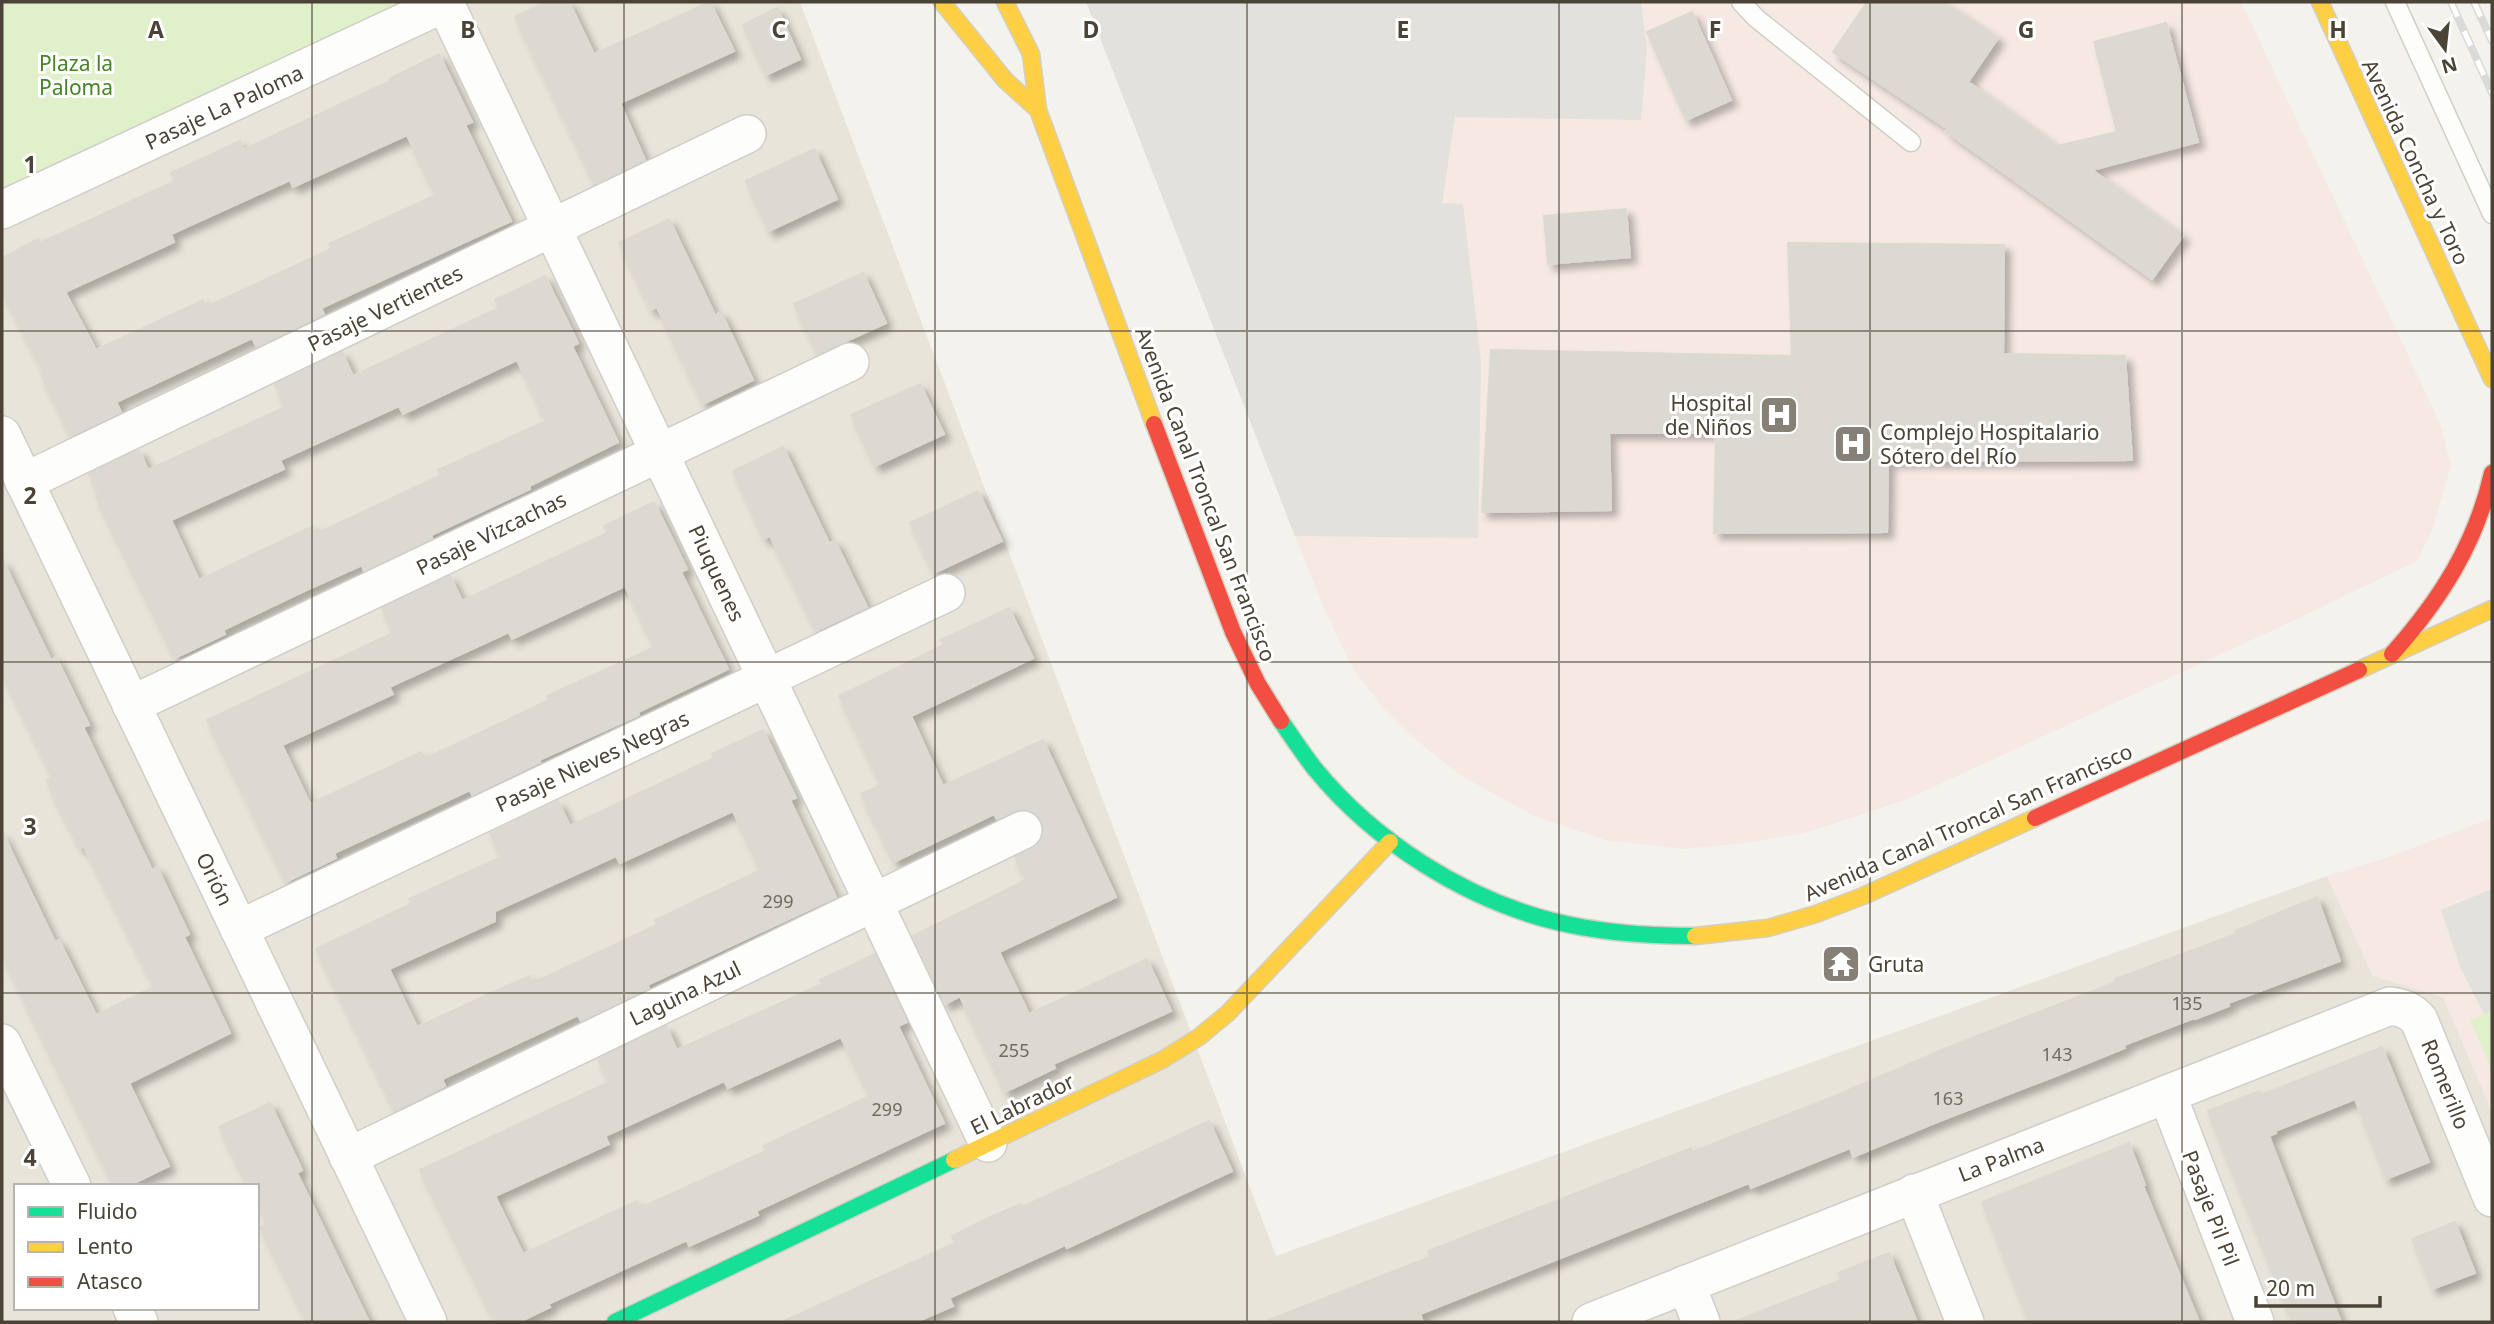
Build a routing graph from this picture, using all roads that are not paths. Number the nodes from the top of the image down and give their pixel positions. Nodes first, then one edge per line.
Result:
1 (942, 2) edge
2 (1005, 2) edge
3 (1741, 2) edge
4 (2320, 2) edge
5 (2395, 2) edge
6 (445, 3) edge
7 (1038, 110) junction
8 (747, 134) dead end
9 (1911, 142) dead end
10 (2, 210) edge
11 (2492, 214) edge
12 (552, 228) junction
13 (850, 362) dead end
14 (2492, 379) edge
15 (2, 435) edge
16 (659, 453) junction
17 (2492, 474) edge
18 (24, 482) junction
19 (946, 593) dead end
20 (2492, 609) edge
21 (2392, 654) junction
22 (766, 679) junction
23 (131, 705) junction
24 (1023, 830) dead end
25 (1390, 842) junction
26 (873, 902) junction
27 (239, 929) junction
28 (2412, 1012) joint
29 (2, 1043) edge
30 (2167, 1094) junction
31 (988, 1143) junction
32 (348, 1157) junction
33 (71, 1184) edge
34 (1914, 1193) junction
35 (2492, 1198) edge
36 (1686, 1284) junction
37 (428, 1322) edge
38 (615, 1322) edge
39 (1591, 1322) edge
40 (1700, 1322) edge
41 (1965, 1322) edge
42 (2255, 1322) edge

1 - 7 main road, Avenida Canal Troncal San Francisco
2 - 7 main road, Avenida Canal Troncal San Francisco
3 - 9 lane
4 - 14 main road, Avenida Concha y Toro
5 - 11 lane
6 - 10 street, Pasaje La Paloma
6 - 12 street, Piuquenes
7 - 25 main road, Avenida Canal Troncal San Francisco
8 - 12 street, Pasaje Vertientes
12 - 16 street, Piuquenes
12 - 18 street, Pasaje Vertientes
13 - 16 street, Pasaje Vizcachas
15 - 18 street, Orión
16 - 22 street, Piuquenes
16 - 23 street, Pasaje Vizcachas
17 - 21 main road
18 - 23 street, Orión
19 - 22 street, Pasaje Nieves Negras
20 - 21 main road, Avenida Canal Troncal San Francisco
21 - 25 main road, Avenida Canal Troncal San Francisco
22 - 26 street, Piuquenes
22 - 27 street, Pasaje Nieves Negras
23 - 27 street, Orión
24 - 26 street, Laguna Azul
25 - 31 main road, El Labrador
26 - 31 street, Piuquenes
26 - 32 street, Laguna Azul
27 - 32 street, Orión
28 - 30 street, La Palma
28 - 35 street, Romerillo
29 - 33 street
30 - 34 street, La Palma
30 - 42 street, Pasaje Pil Pil
31 - 38 main road, El Labrador
32 - 37 street, Orión
34 - 36 street, La Palma
34 - 41 street
36 - 39 street, La Palma
36 - 40 street

